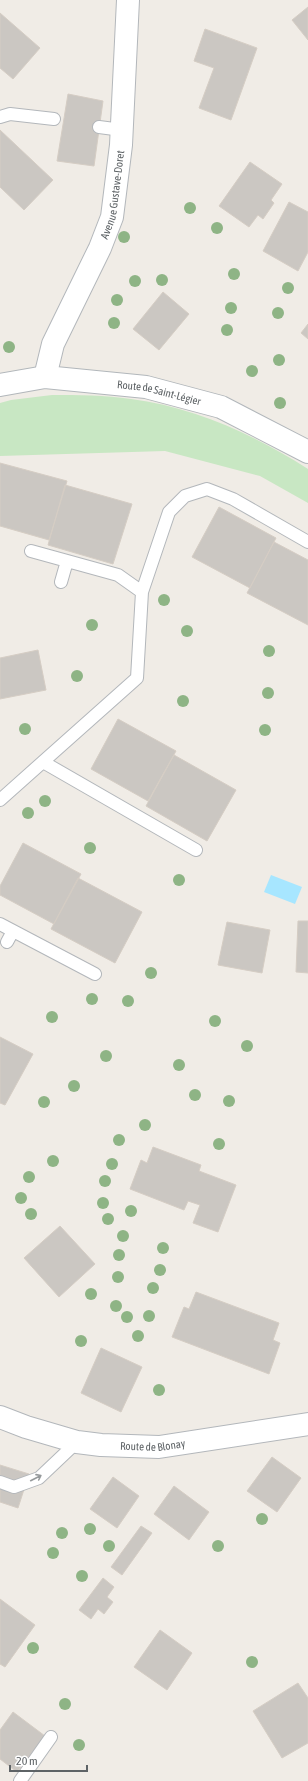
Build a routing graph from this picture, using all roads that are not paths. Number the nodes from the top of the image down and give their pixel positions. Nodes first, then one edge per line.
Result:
1 (128, 0) edge
2 (0, 117) edge
3 (54, 119) dead end
4 (99, 128) dead end
5 (122, 130) junction
6 (45, 377) junction
7 (0, 385) edge
8 (308, 452) edge
9 (308, 542) edge
10 (31, 551) dead end
11 (68, 561) junction
12 (61, 582) dead end
13 (142, 592) junction
14 (43, 762) junction
15 (0, 800) edge
16 (196, 850) dead end
17 (0, 924) edge
18 (13, 931) junction
19 (7, 942) dead end
20 (95, 974) dead end
21 (0, 1418) edge
22 (308, 1424) edge
23 (77, 1442) junction
24 (0, 1482) edge
25 (51, 1737) dead end
26 (20, 1781) edge

1 - 5 street, Avenue Gustave-Doret
2 - 3 lane
4 - 5 lane
5 - 6 street, Avenue Gustave-Doret
6 - 7 street, Route de Saint-Légier
6 - 8 street, Route de Saint-Légier
9 - 13 lane
10 - 11 lane
11 - 12 lane
11 - 13 lane
13 - 14 lane
14 - 15 lane
14 - 16 lane
17 - 18 lane
18 - 19 lane
18 - 20 lane
21 - 23 street, Route de Blonay
22 - 23 street, Route de Blonay
24 -> 23 lane
25 - 26 lane

